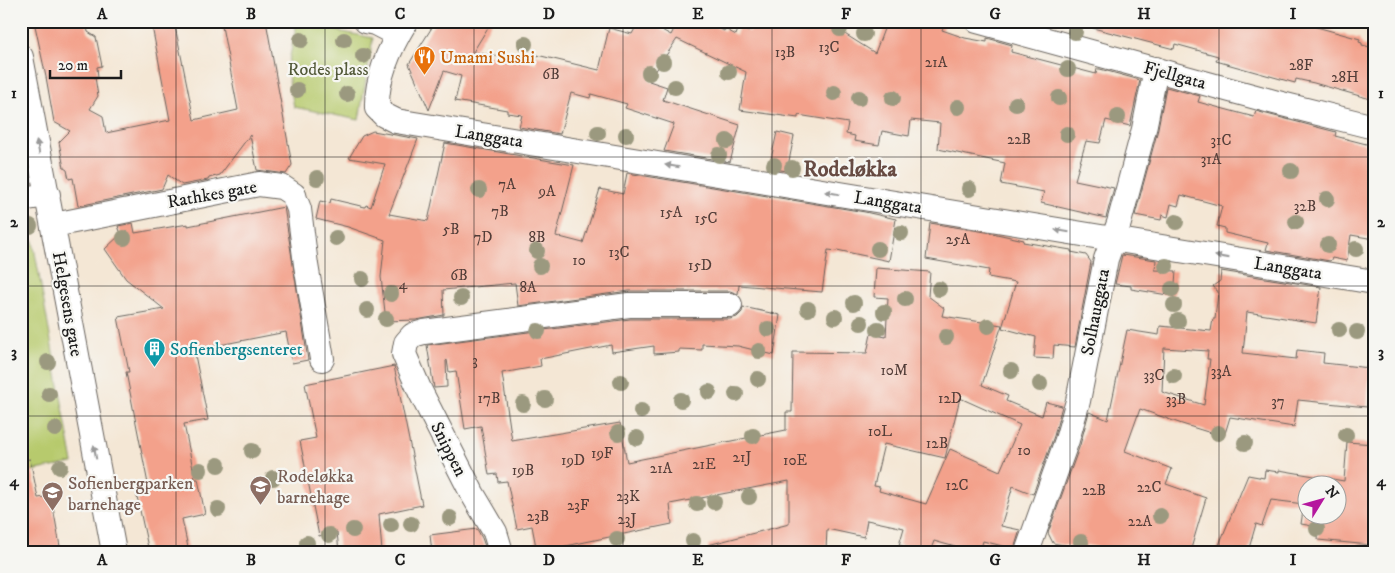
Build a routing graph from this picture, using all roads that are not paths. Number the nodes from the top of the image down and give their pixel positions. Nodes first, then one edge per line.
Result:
1 (366, 21) edge
2 (978, 21) edge
3 (402, 28) edge
4 (21, 58) edge
5 (1156, 69) junction
6 (1374, 127) edge
7 (48, 195) junction
8 (21, 199) edge
9 (54, 225) junction
10 (1113, 240) junction
11 (1374, 282) edge
12 (730, 305) dead end
13 (322, 360) dead end
14 (114, 552) edge
15 (500, 552) edge
16 (1027, 552) edge

1 - 3 street
2 - 5 street, Fjellgata
10 -> 3 street, Langgata
7 -> 4 street, Helgesens gate
5 - 6 street, Fjellgata
5 - 10 street, Solhauggata
7 - 8 street
7 - 9 street, Helgesens gate
9 - 13 street, Rathkes gate
14 -> 9 street, Helgesens gate
11 -> 10 street, Langgata
10 - 16 street, Solhauggata
12 - 15 street, Snippen

